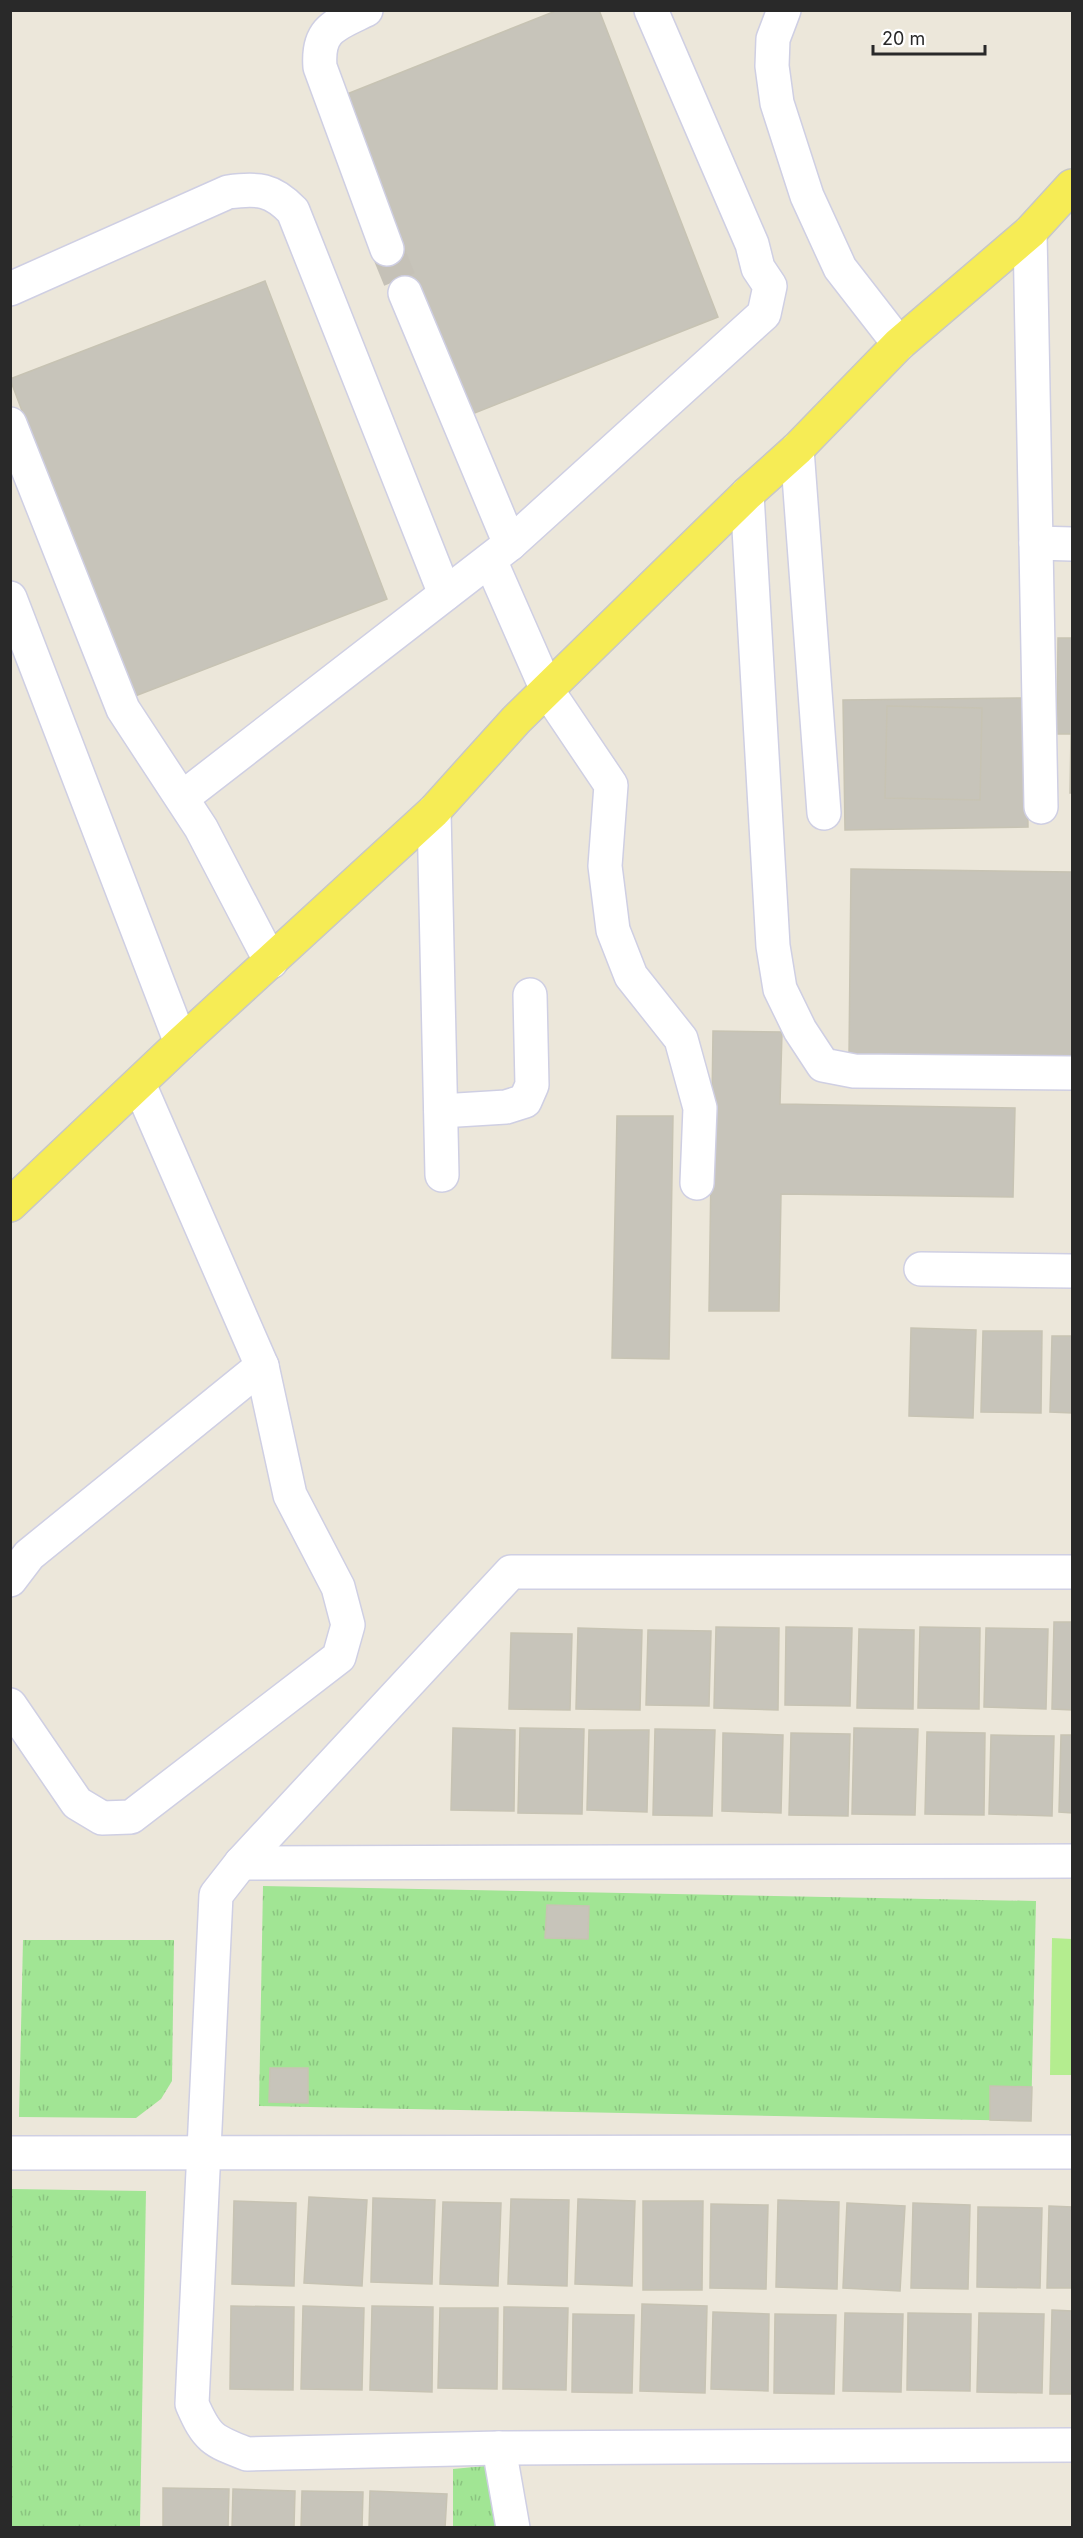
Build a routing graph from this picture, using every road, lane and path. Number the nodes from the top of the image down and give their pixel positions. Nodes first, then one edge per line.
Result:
1 (366, 10) edge
2 (651, 10) edge
3 (784, 10) edge
4 (1072, 186) edge
5 (1030, 232) junction
6 (387, 249) tunnel mouth
7 (10, 289) edge
8 (405, 293) tunnel mouth
9 (899, 344) junction
10 (10, 424) edge
11 (797, 449) junction
12 (747, 494) junction
13 (1036, 543) junction
14 (1072, 544) edge
15 (500, 552) junction
16 (445, 594) junction
17 (10, 598) edge
18 (547, 690) junction
19 (182, 798) junction
20 (1041, 807) dead end
21 (434, 811) junction
22 (824, 813) dead end
23 (271, 962) junction
24 (530, 995) dead end
25 (181, 1044) junction
26 (1072, 1073) edge
27 (139, 1084) junction
28 (441, 1111) junction
29 (442, 1175) dead end
30 (697, 1183) dead end
31 (10, 1205) edge
32 (921, 1269) dead end
33 (1072, 1271) edge
34 (262, 1366) junction
35 (1072, 1572) edge
36 (10, 1580) edge
37 (10, 1705) edge
38 (1072, 1861) edge
39 (241, 1863) junction
40 (10, 2152) edge
41 (205, 2152) junction
42 (1072, 2152) edge
43 (1072, 2445) edge
44 (500, 2448) junction
45 (513, 2528) edge

1 - 6 street
2 - 15 street
3 - 9 street
4 - 5 main road
5 - 9 main road
5 - 13 street
7 - 16 street
8 - 15 street
9 - 11 main road
10 - 19 street
11 - 12 main road
11 - 22 street
12 - 18 main road
12 - 26 street
13 - 14 street
13 - 20 street
15 - 16 street
15 - 18 street
16 - 19 street
17 - 25 street
18 - 21 main road
18 - 30 street
19 - 23 street
21 - 23 main road
21 - 28 street
23 - 25 main road
24 - 28 street
25 - 27 main road
27 - 31 main road
27 - 34 street
28 - 29 street
32 - 33 street
34 - 36 street
34 - 37 street
35 - 39 street
38 - 39 street
39 - 41 street
40 - 41 street
41 - 42 street
41 - 44 street
43 - 44 street
44 - 45 street

